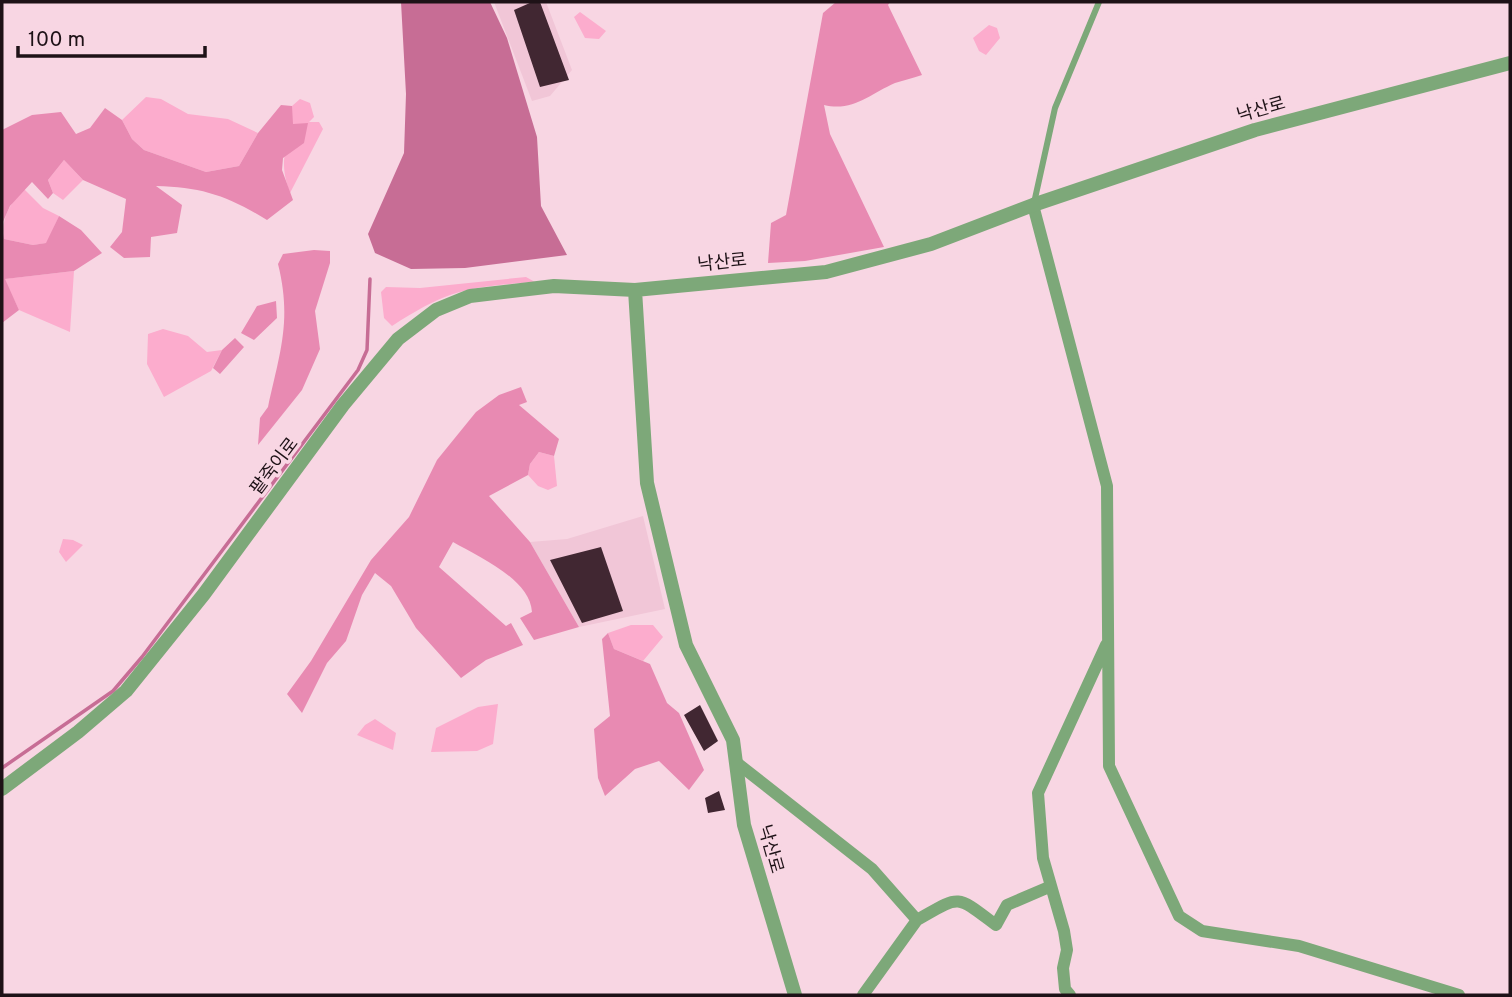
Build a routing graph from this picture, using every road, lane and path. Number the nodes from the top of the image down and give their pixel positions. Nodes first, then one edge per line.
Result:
1 (1098, 2) edge
2 (1510, 63) edge
3 (1033, 205) junction
4 (635, 290) junction
5 (1107, 642) junction
6 (737, 764) junction
7 (2, 789) edge
8 (1049, 887) junction
9 (917, 920) junction
10 (1434, 992) edge
11 (795, 995) edge
12 (863, 995) edge
13 (1070, 995) edge
14 (1459, 995) edge

1 - 3 lane
2 - 3 street, 낙산로
3 - 4 street, 낙산로
3 - 5 street
4 - 6 street, 낙산로
4 - 7 street, 팥죽이로
5 - 8 street
5 - 10 street
6 - 9 street
6 - 11 street, 낙산로
8 - 9 street
8 - 13 street
9 - 12 street
10 - 14 street

